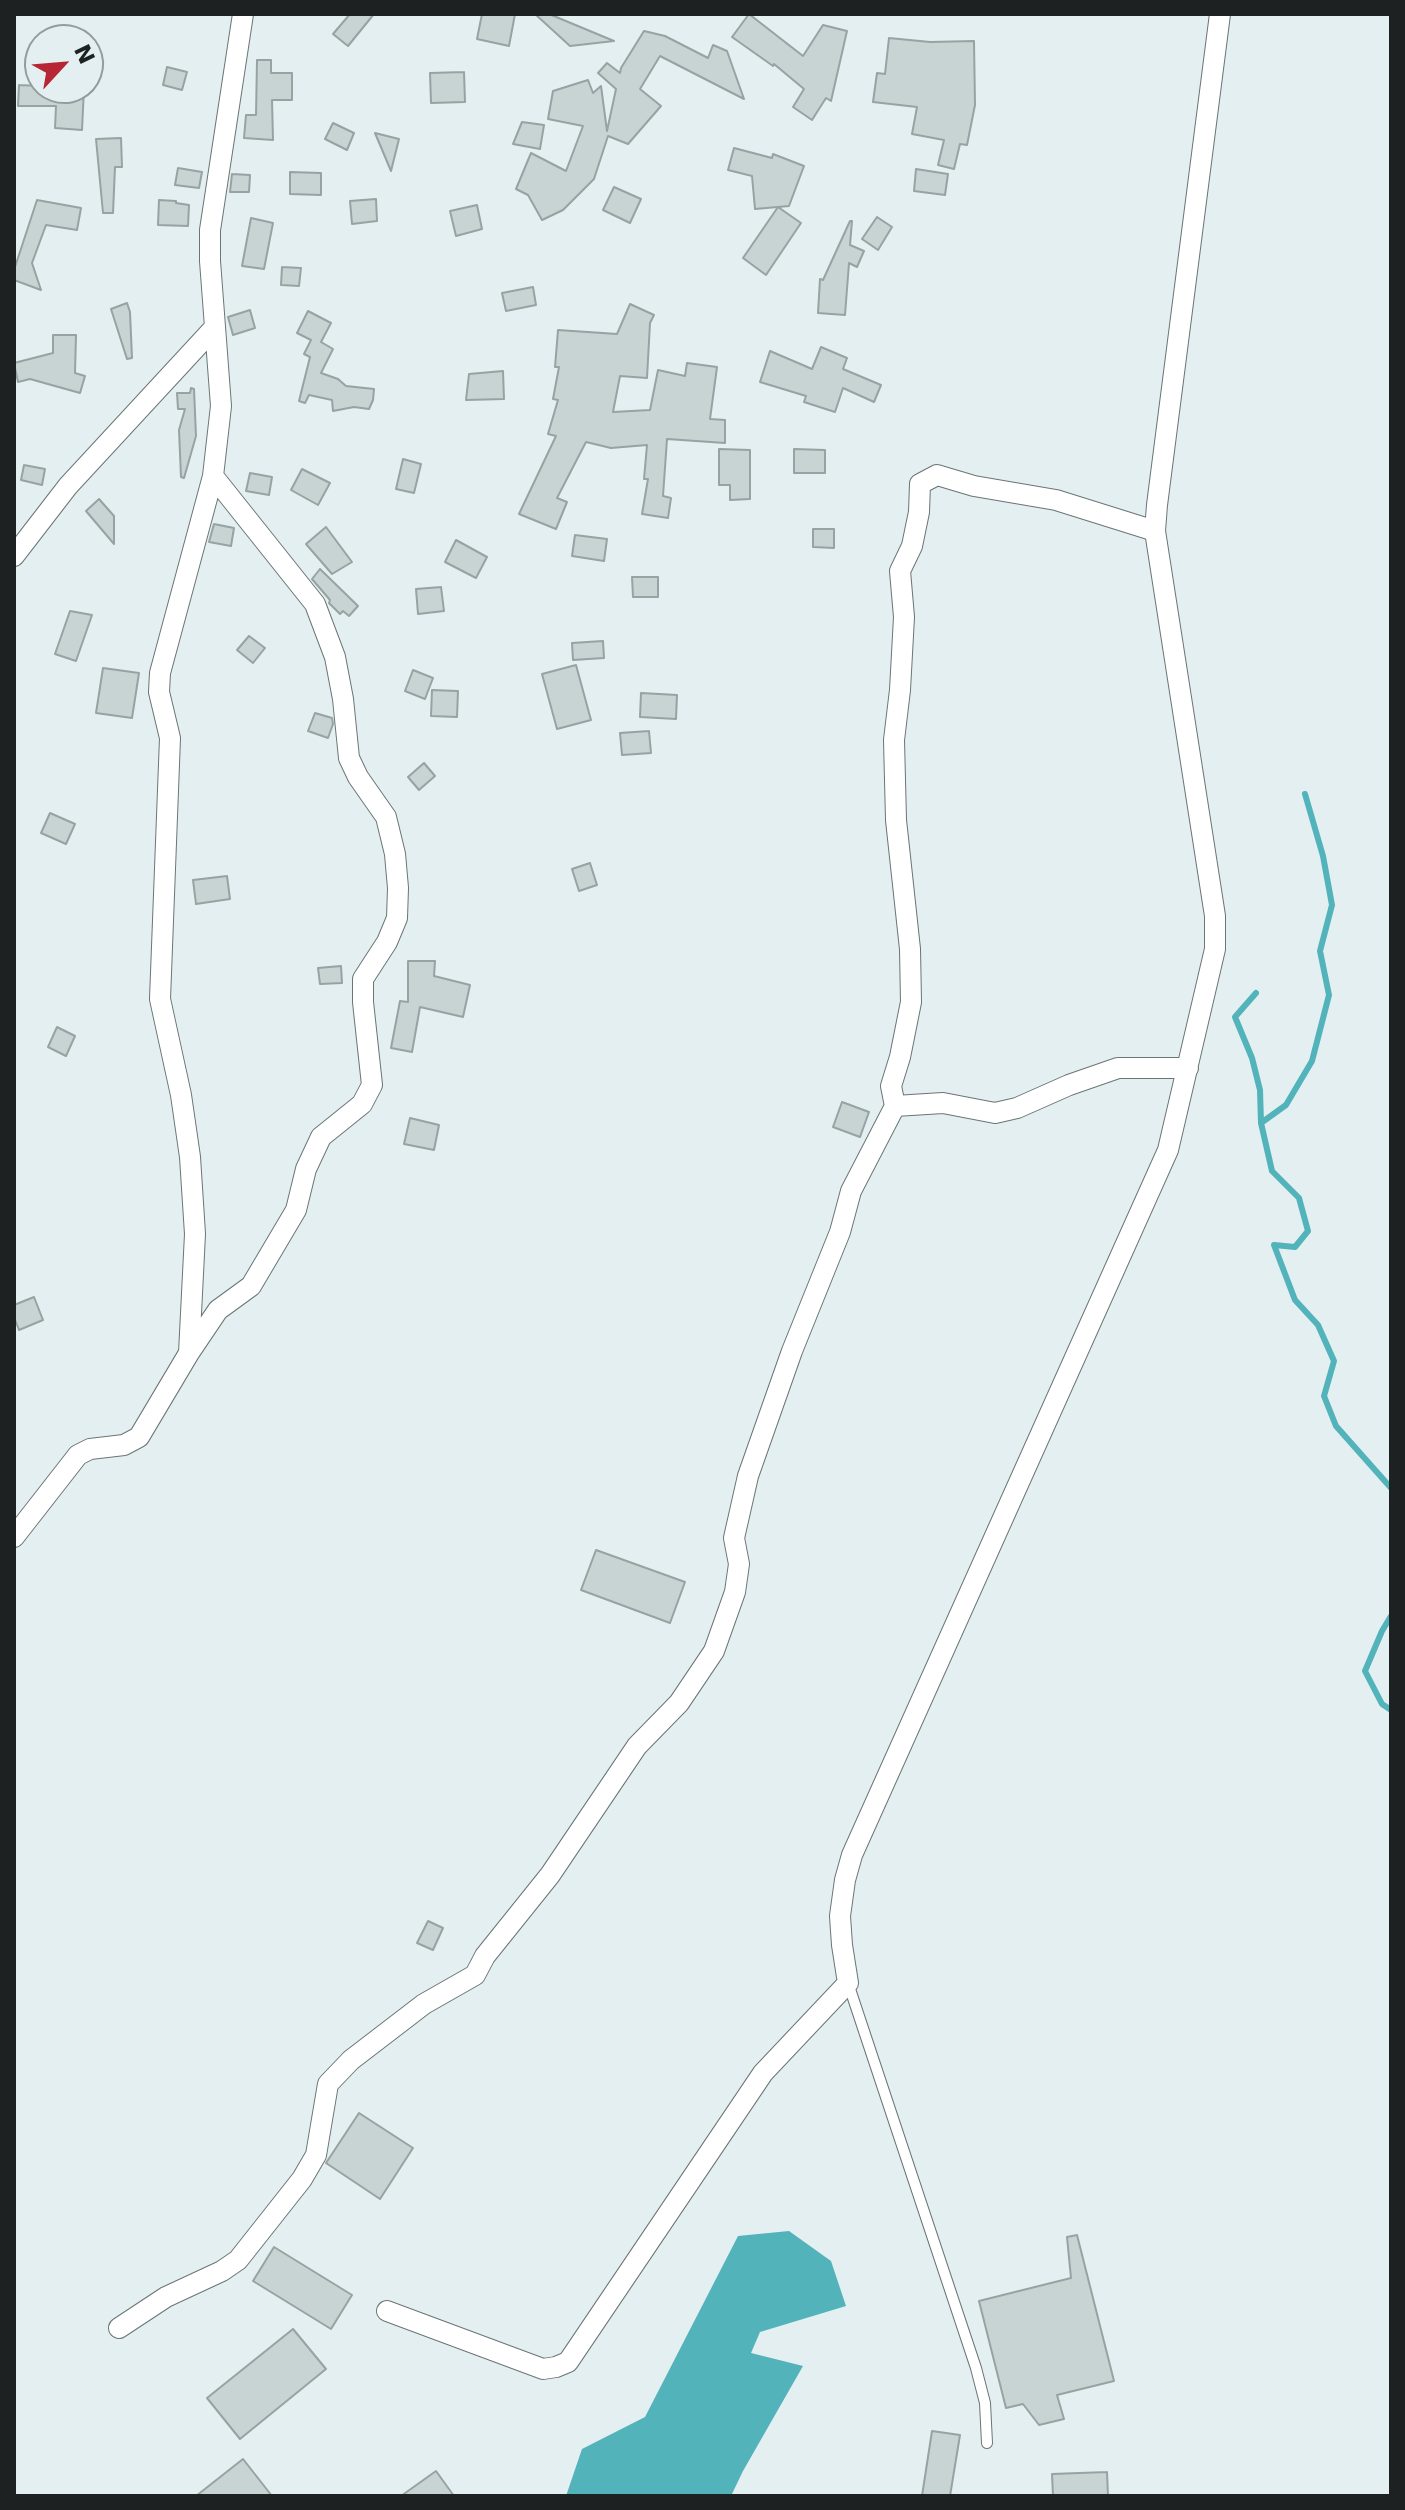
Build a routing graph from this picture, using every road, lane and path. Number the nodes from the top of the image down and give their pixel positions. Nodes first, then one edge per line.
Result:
1 (243, 14) edge
2 (1220, 14) edge
3 (215, 327) junction
4 (213, 476) junction
5 (1155, 531) junction
6 (14, 556) edge
7 (1188, 1068) junction
8 (895, 1106) junction
9 (189, 1353) junction
10 (14, 1537) edge
11 (848, 1983) junction
12 (387, 2311) dead end
13 (119, 2328) dead end
14 (987, 2443) dead end

1 - 3 street
2 - 5 street
3 - 4 street
3 - 6 street
4 - 9 street
4 - 9 street
5 - 7 street
5 - 8 street
7 - 8 street
7 - 11 street
8 - 13 street
9 - 10 street
11 - 12 street
11 - 14 lane

